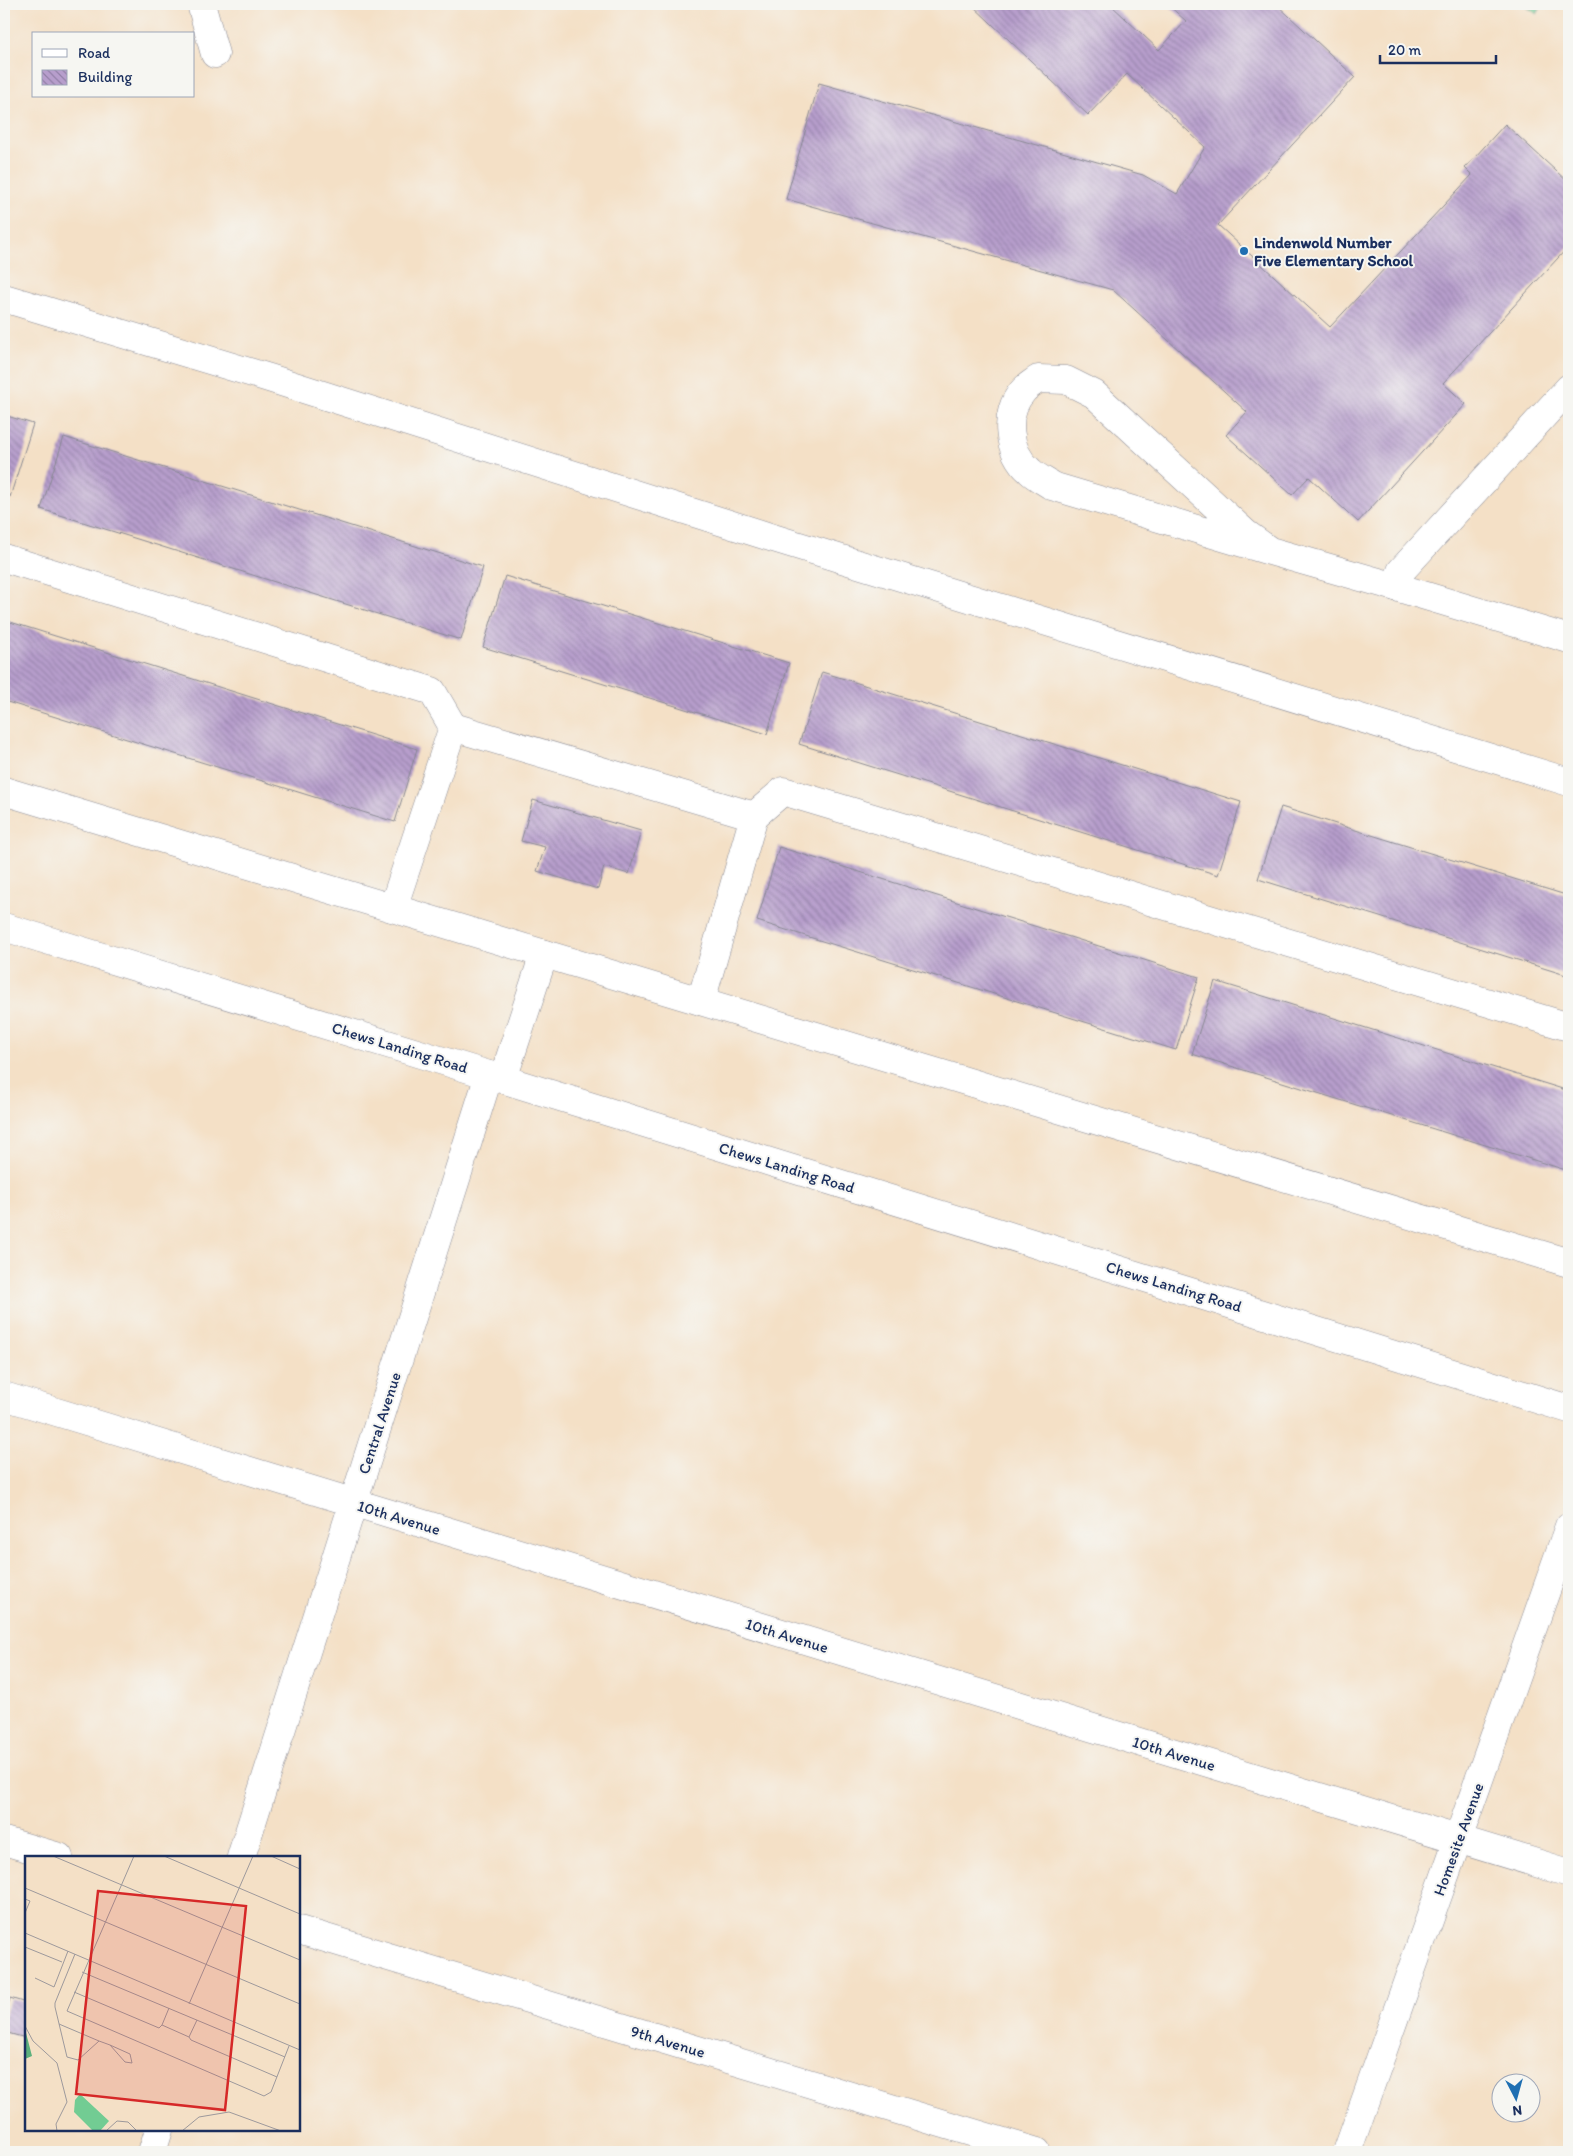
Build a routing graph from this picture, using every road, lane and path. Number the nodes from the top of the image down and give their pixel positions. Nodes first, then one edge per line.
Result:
1 (201, 4) edge
2 (215, 54) dead end
3 (4, 298) edge
4 (1569, 388) edge
5 (1270, 551) junction
6 (4, 558) edge
7 (1396, 587) junction
8 (1569, 639) edge
9 (453, 727) junction
10 (1569, 782) edge
11 (4, 791) edge
12 (754, 816) junction
13 (393, 908) junction
14 (4, 927) edge
15 (544, 954) junction
16 (701, 1001) junction
17 (1569, 1027) edge
18 (496, 1077) junction
19 (1569, 1263) edge
20 (4, 1396) edge
21 (1569, 1409) edge
22 (354, 1503) junction
23 (1569, 1526) edge
24 (1458, 1840) junction
25 (4, 1841) edge
26 (56, 1856) edge
27 (241, 1856) edge
28 (1569, 1873) edge
29 (300, 1930) edge
30 (159, 2131) edge
31 (152, 2152) edge
32 (1037, 2152) edge
33 (1347, 2152) edge

1 - 2 street
3 - 10 street
4 - 7 street
5 - 5 street
5 - 7 street
6 - 9 street
7 - 8 street
9 - 12 street
9 - 13 street
11 - 13 street
12 - 16 street
12 - 17 street
13 - 15 street
14 - 18 street, Chews Landing Road
15 - 16 street
15 - 18 street, Central Avenue
16 - 19 street
18 - 21 street, Chews Landing Road
18 - 22 street, Central Avenue
20 - 22 street, 10th Avenue
22 - 24 street, 10th Avenue
22 - 27 street, Central Avenue
23 - 24 street, Homesite Avenue
24 - 28 street, 10th Avenue
24 - 33 street, Homesite Avenue
25 - 26 street
29 - 32 street, 9th Avenue
30 - 31 street

